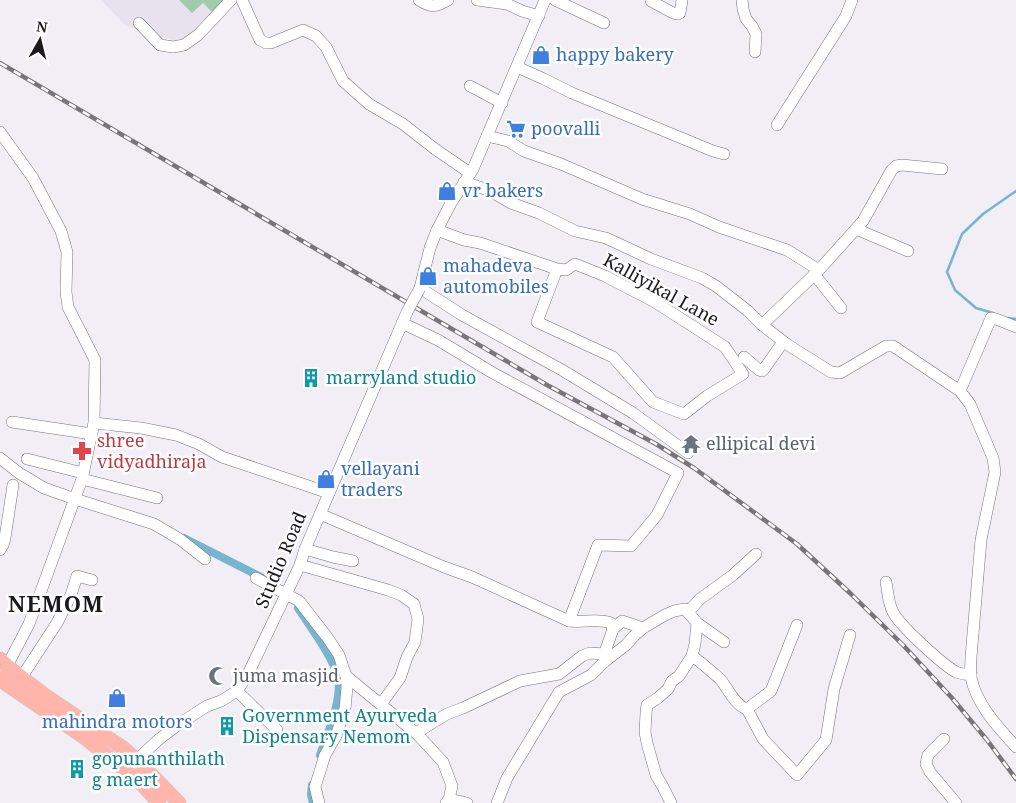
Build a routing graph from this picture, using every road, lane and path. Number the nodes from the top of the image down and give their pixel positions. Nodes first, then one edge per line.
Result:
1 (231, 0) edge
2 (242, 0) edge
3 (419, 0) edge
4 (448, 0) edge
5 (477, 0) edge
6 (545, 0) edge
7 (555, 0) edge
8 (682, 0) edge
9 (742, 0) edge
10 (852, 0) edge
11 (651, 1) edge
12 (539, 16) junction
13 (139, 23) dead end
14 (604, 23) dead end
15 (755, 52) dead end
16 (517, 67) junction
17 (470, 86) dead end
18 (502, 103) junction
19 (777, 125) dead end
20 (0, 132) edge
21 (487, 136) junction
22 (724, 154) dead end
23 (942, 169) dead end
24 (467, 178) junction
25 (856, 229) junction
26 (437, 230) junction
27 (908, 251) dead end
28 (557, 268) junction
29 (816, 272) junction
30 (420, 288) junction
31 (841, 308) dead end
32 (404, 318) junction
33 (762, 326) junction
34 (1016, 327) edge
35 (783, 342) junction
36 (744, 357) dead end
37 (960, 391) junction
38 (12, 422) dead end
39 (93, 429) junction
40 (688, 453) dead end
41 (0, 458) edge
42 (27, 459) dead end
43 (83, 476) junction
44 (13, 484) dead end
45 (329, 493) junction
46 (158, 498) dead end
47 (75, 499) junction
48 (320, 514) junction
49 (305, 549) junction
50 (0, 550) edge
51 (756, 554) dead end
52 (205, 560) dead end
53 (352, 561) dead end
54 (300, 564) junction
55 (256, 578) dead end
56 (92, 580) dead end
57 (886, 582) dead end
58 (287, 595) junction
59 (688, 612) junction
60 (569, 621) junction
61 (697, 623) junction
62 (797, 625) dead end
63 (613, 628) junction
64 (643, 628) junction
65 (850, 635) dead end
66 (724, 642) dead end
67 (692, 656) junction
68 (604, 658) junction
69 (2, 668) edge
70 (971, 675) junction
71 (346, 676) junction
72 (21, 678) junction
73 (236, 691) junction
74 (381, 704) junction
75 (747, 709) junction
76 (277, 730) dead end
77 (416, 733) junction
78 (944, 738) dead end
79 (1016, 747) edge
80 (137, 760) junction
81 (125, 770) junction
82 (447, 801) edge
83 (159, 803) edge
84 (179, 803) edge
85 (319, 803) edge
86 (467, 803) edge
87 (497, 803) edge
88 (671, 803) edge
89 (956, 803) edge

1 - 13 street
2 - 24 street
3 - 4 street
5 - 12 street
6 - 12 street, Studio Road
7 - 14 street
8 - 11 street
9 - 15 street
10 - 19 street
12 - 16 street, Studio Road
16 - 18 street, Studio Road
16 - 22 street
17 - 18 street
18 - 21 street, Studio Road
20 - 39 street
21 - 24 street, Studio Road
21 - 29 street
23 - 25 street
24 - 26 street, Studio Road
24 - 33 street
25 - 27 street
25 - 29 street
26 - 28 street, Kalliyikal Lane
26 - 30 street, Studio Road
28 - 28 street, Kalliyikal Lane
29 - 31 street
29 - 33 street
30 - 32 street, Studio Road, bridge
30 - 40 street
32 - 45 street, Studio Road
32 - 60 street
33 - 35 street
34 - 37 street
35 - 36 street
35 - 37 street
37 - 70 street
38 - 39 street
39 - 43 street
39 - 45 street
41 - 47 street
42 - 43 street
43 - 46 street
43 - 47 street
44 - 50 street
45 - 48 street, Studio Road
47 - 52 street
47 - 69 street
48 - 49 street, Studio Road
48 - 60 street
49 - 53 street
49 - 54 street, Studio Road
51 - 59 street
54 - 58 street, Studio Road
54 - 74 street
55 - 58 street
56 - 72 street
57 - 70 street
58 - 71 street
58 - 73 street, Studio Road
59 - 61 street
59 - 64 street
60 - 63 street
61 - 66 street
61 - 67 street
62 - 75 street
63 - 64 street
63 - 68 street
64 - 68 street
65 - 75 street
67 - 75 street
67 - 88 street
68 - 77 street
68 - 87 street
69 - 72 main road
69 - 81 main road
70 - 79 street
71 - 74 street
71 - 85 street
72 - 80 main road
73 - 76 street
73 - 80 street, Studio Road
74 - 77 street
77 - 82 street
78 - 89 street
80 - 81 street, Studio Road
80 - 84 main road
81 - 83 main road
82 - 86 street

